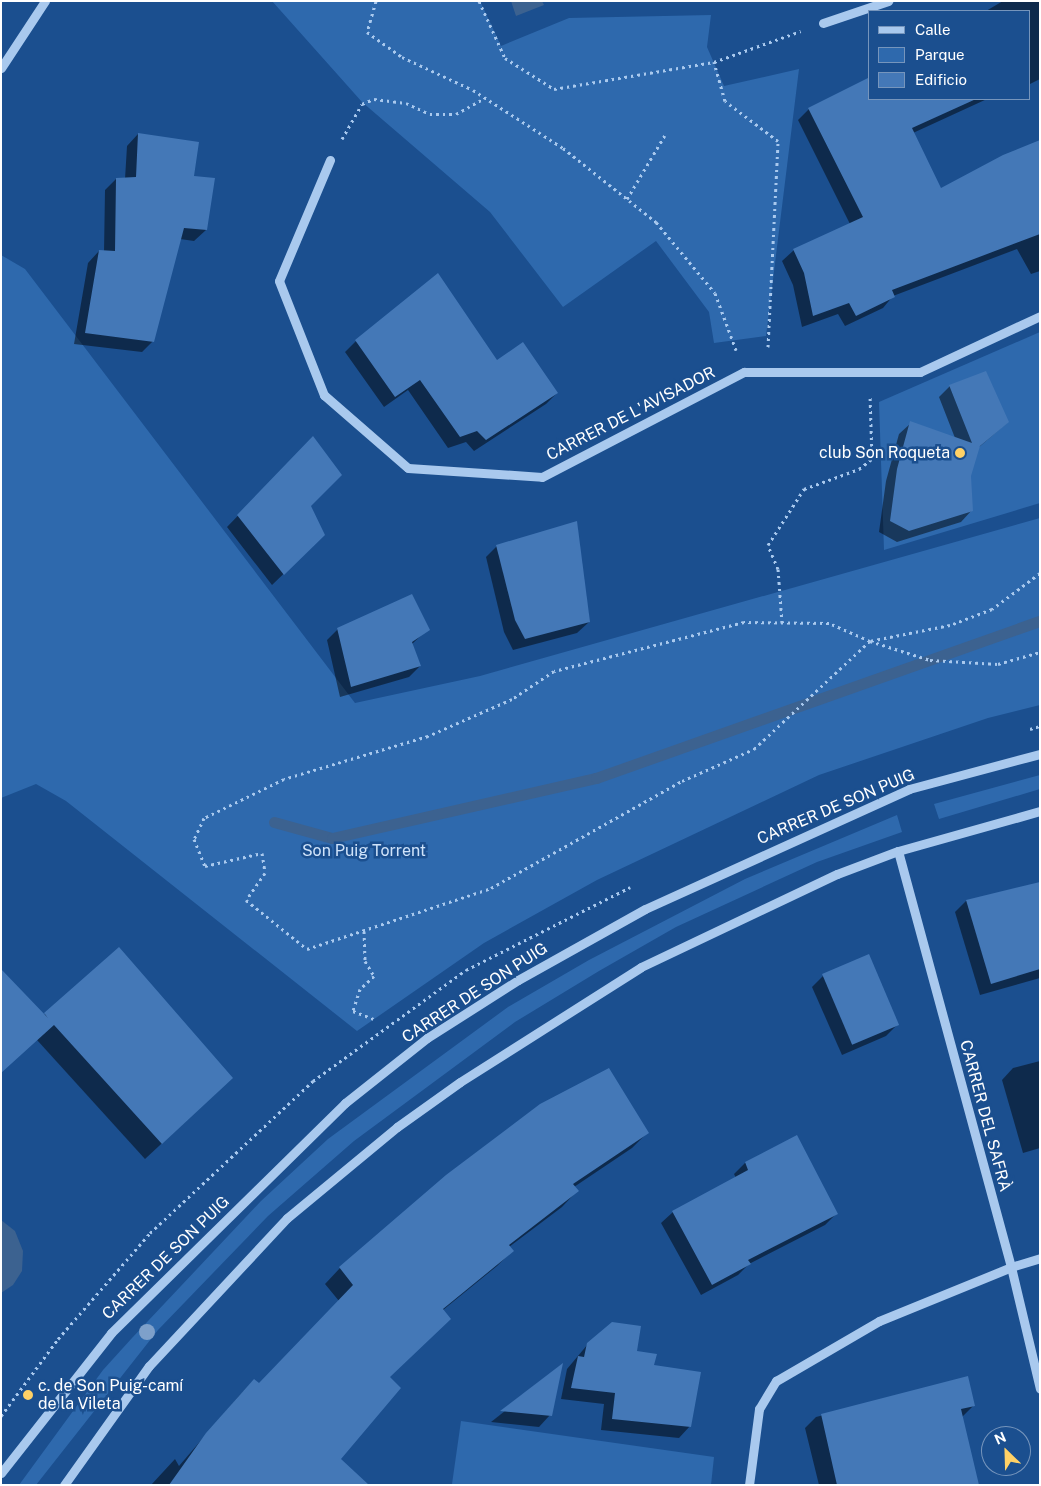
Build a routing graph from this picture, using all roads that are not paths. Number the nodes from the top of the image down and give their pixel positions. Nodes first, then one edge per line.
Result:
1 (45, 1) edge
2 (888, 1) edge
3 (823, 23) road end
4 (1, 68) edge
5 (330, 160) road end
6 (1040, 316) edge
7 (1040, 754) edge
8 (1040, 811) edge
9 (898, 851) junction
10 (1040, 1258) edge
11 (1011, 1266) junction
12 (1040, 1389) edge
13 (1, 1473) edge
14 (64, 1485) edge
15 (749, 1485) edge

1 - 4 street
2 - 3 street
5 - 6 street, CARRER DE L'AVISADOR
7 - 13 street, CARRER DE SON PUIG
8 - 9 street
9 - 11 street, CARRER DEL SAFRÀ
9 - 14 street
10 - 11 street
11 - 12 street, CARRER DEL SAFRÀ
11 - 15 street

